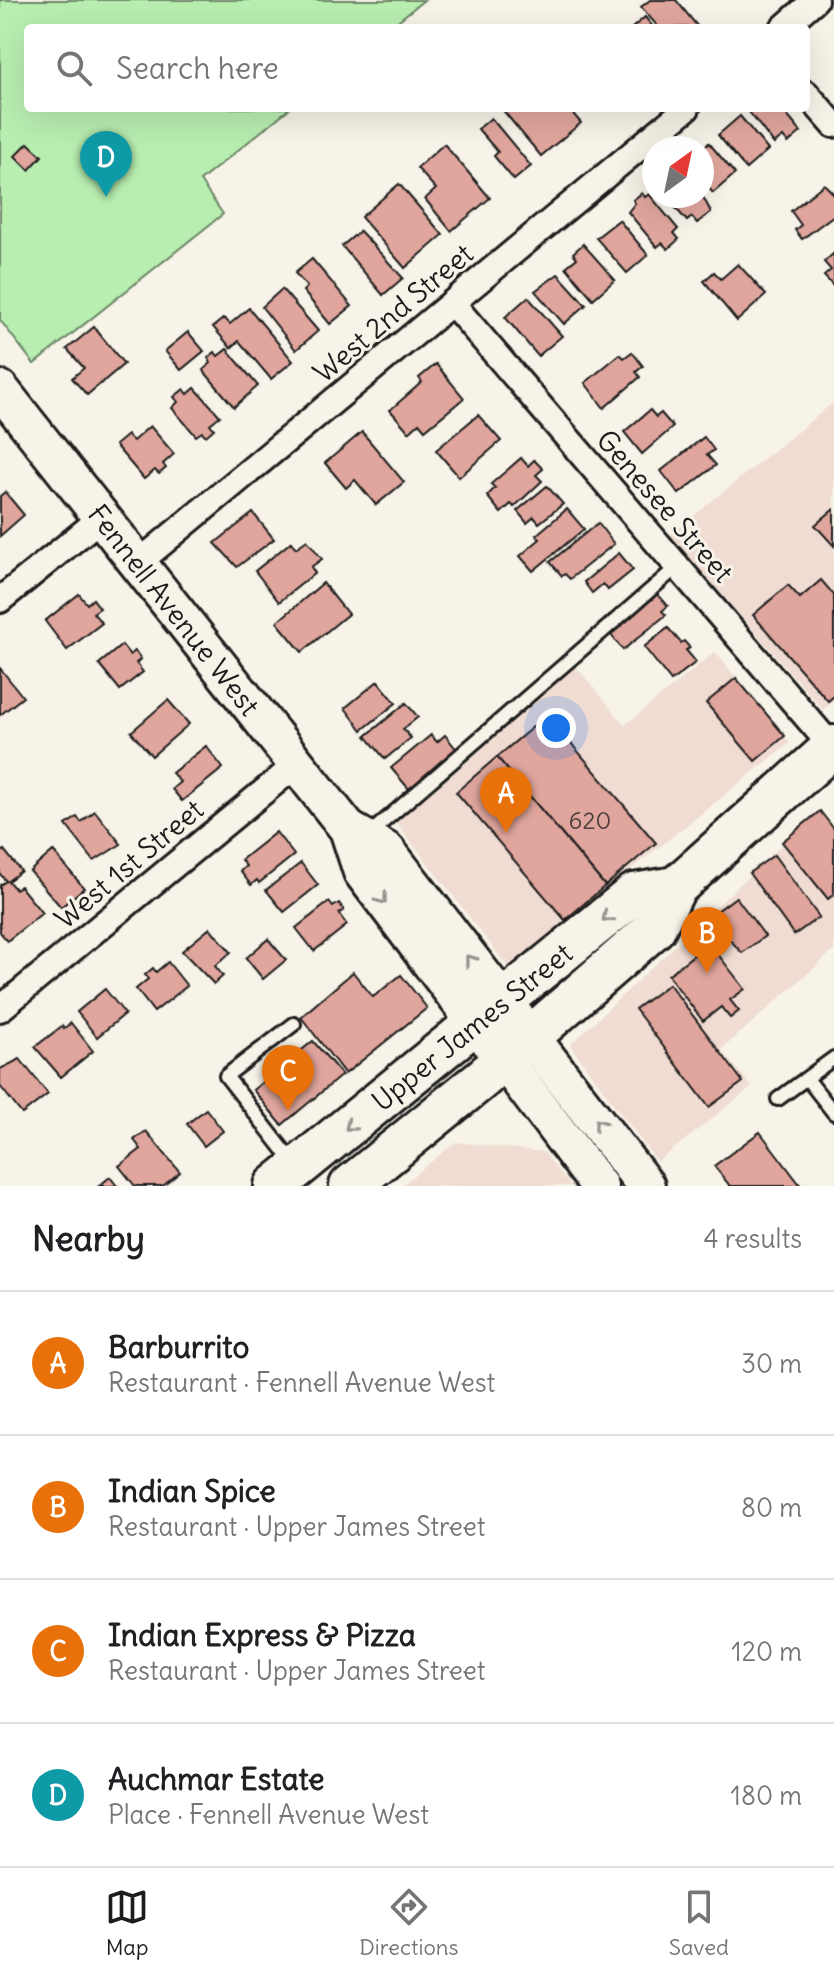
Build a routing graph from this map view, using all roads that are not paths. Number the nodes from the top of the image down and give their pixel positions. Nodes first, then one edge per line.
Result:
1 (815, 0) edge
2 (788, 24) edge
3 (810, 98) edge
4 (682, 112) edge
5 (834, 125) edge
6 (452, 303) junction
7 (0, 389) edge
8 (101, 518) junction
9 (137, 564) junction
10 (677, 567) junction
11 (0, 600) edge
12 (833, 747) edge
13 (296, 765) junction
14 (356, 834) junction
15 (0, 1009) edge
16 (294, 1024) dead end
17 (504, 1032) junction
18 (834, 1058) edge
19 (808, 1080) junction
20 (778, 1099) dead end
21 (834, 1113) edge
22 (286, 1177) edge
23 (350, 1186) edge
24 (599, 1186) edge
25 (646, 1186) edge

1 - 2 street
3 - 5 street
4 - 6 street, West 2nd Street
6 - 9 street, West 2nd Street
6 - 10 street, Genesee Street
7 - 8 main road, Fennell Avenue West
8 - 9 main road, Fennell Avenue West
8 - 11 street
9 - 13 main road, Fennell Avenue West
10 - 12 street, Genesee Street
10 - 14 lane
12 - 17 main road, Upper James Street
13 - 14 main road, Fennell Avenue West
13 - 15 street, West 1st Street
14 - 17 main road, Fennell Avenue West
16 - 22 lane
17 -> 22 main road, Upper James Street
17 - 23 main road, Upper James Street
17 - 24 main road
25 -> 17 main road
18 - 19 lane
19 - 20 lane
19 - 21 lane

